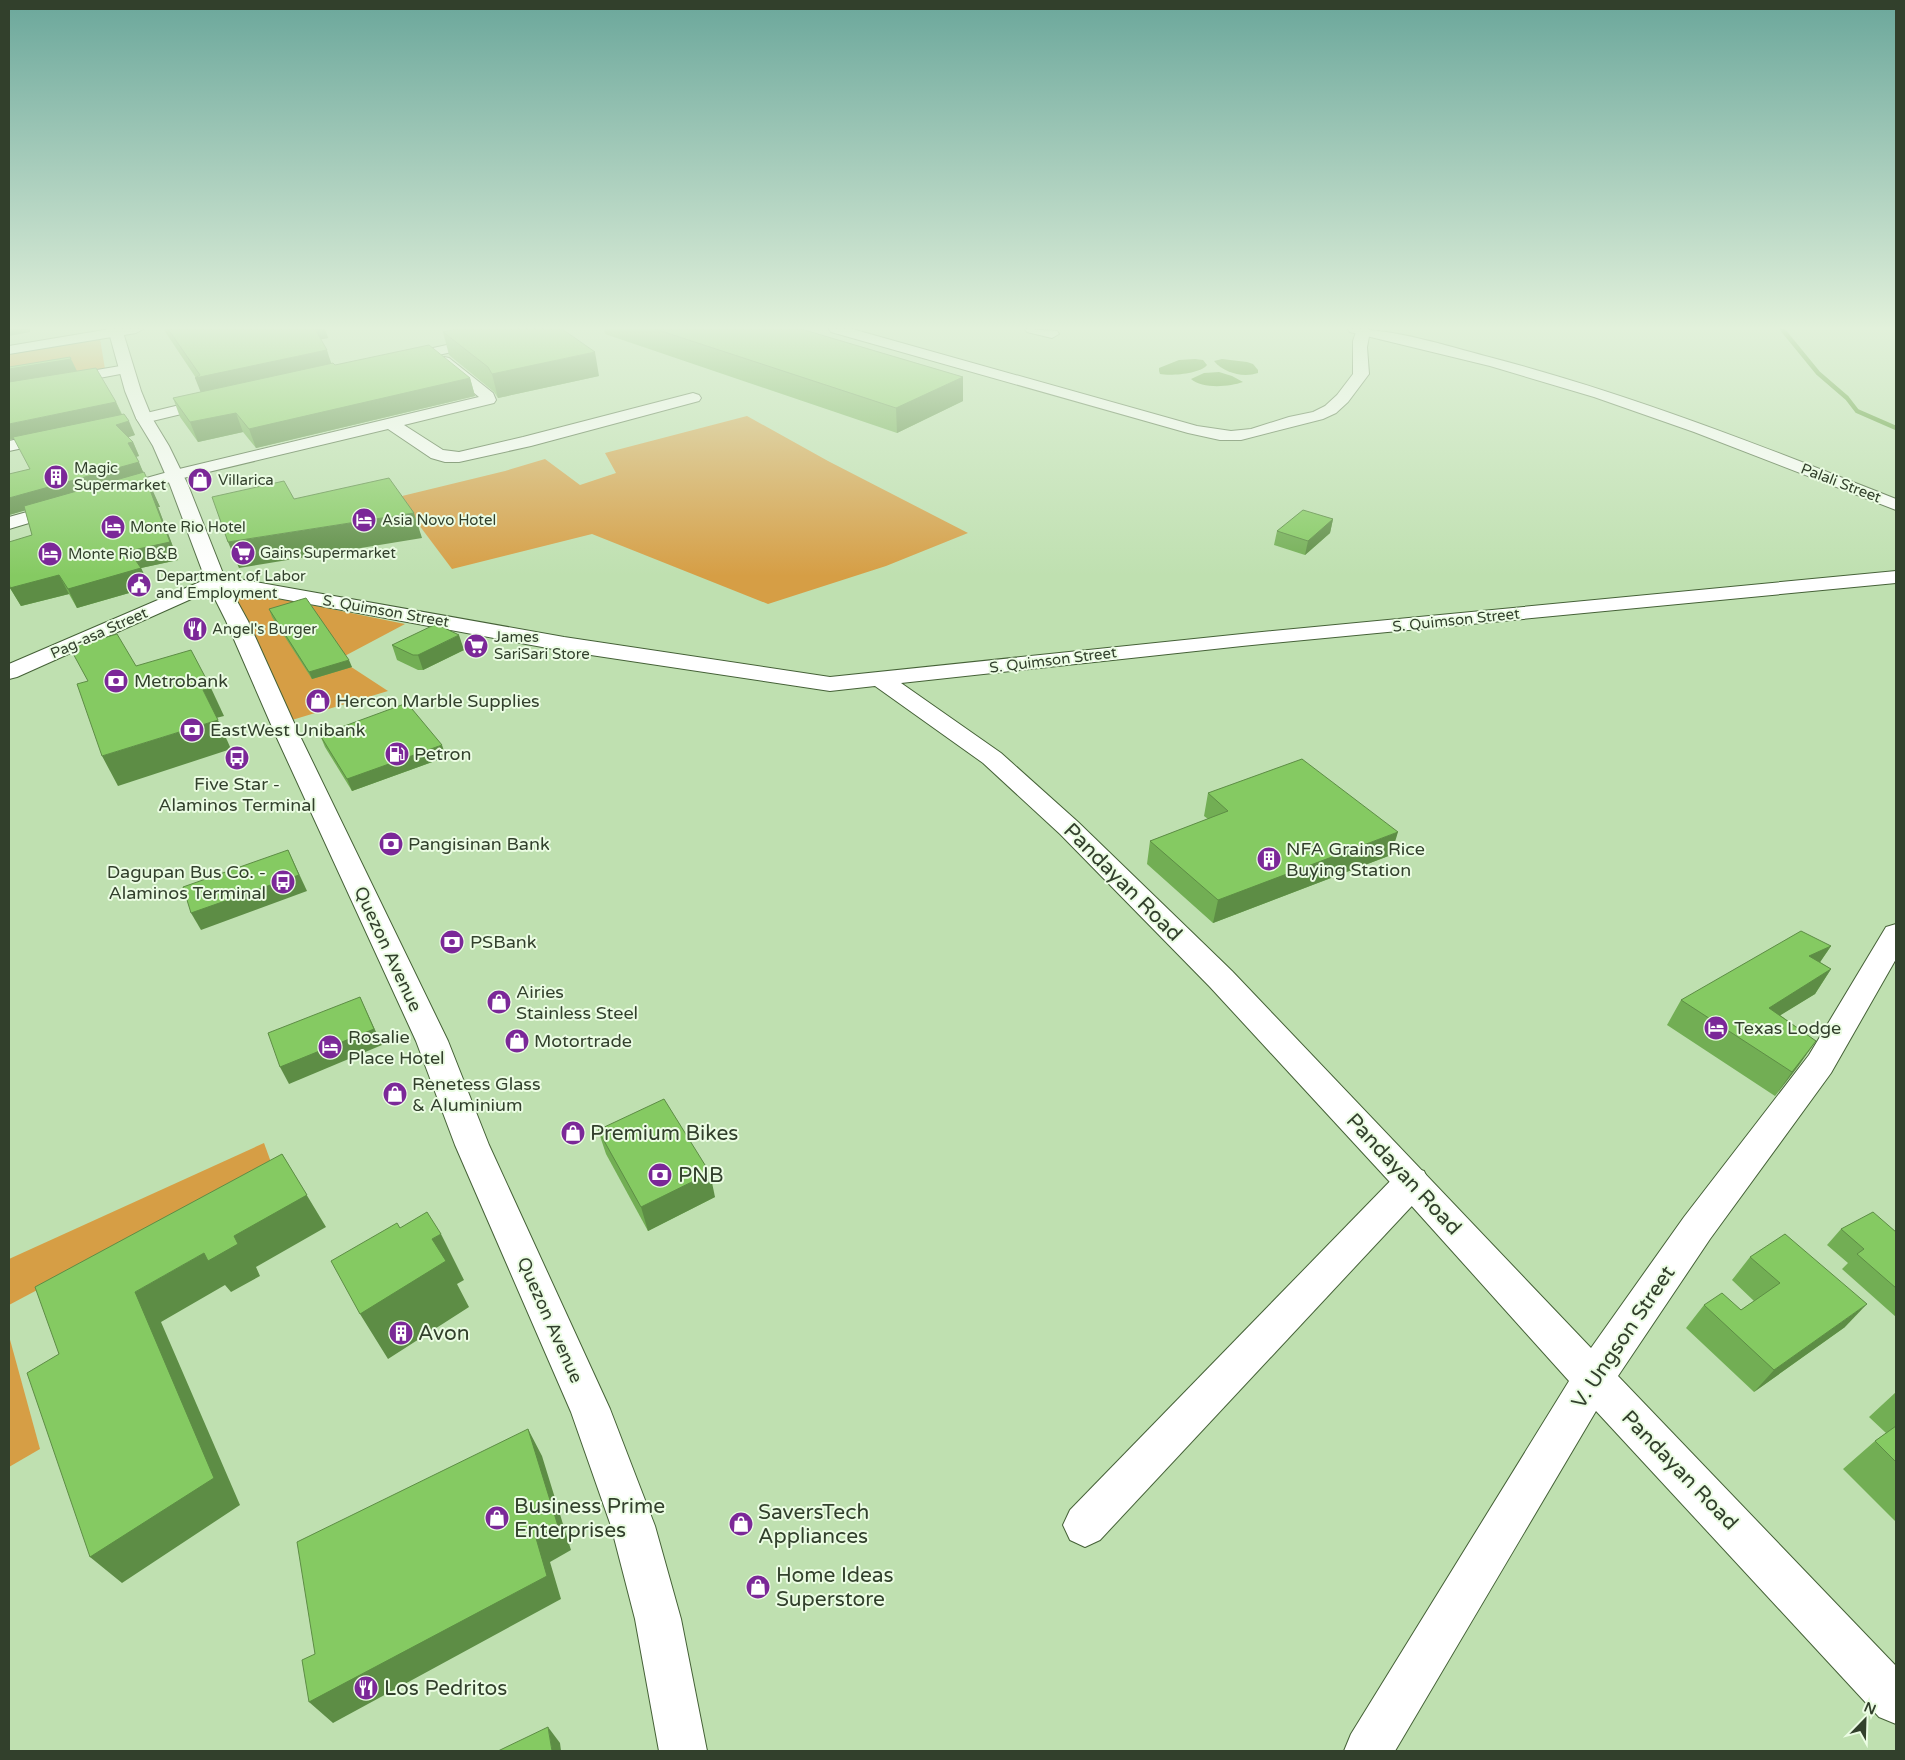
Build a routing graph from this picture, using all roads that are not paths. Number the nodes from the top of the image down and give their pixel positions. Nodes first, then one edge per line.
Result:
1 (133, 411) edge
2 (174, 411) edge
3 (443, 411) edge
4 (643, 411) edge
5 (1127, 411) edge
6 (1327, 411) edge
7 (1653, 411) edge
8 (135, 420) junction
9 (391, 424) junction
10 (74, 432) edge
11 (9, 446) edge
12 (175, 475) junction
13 (1896, 505) edge
14 (9, 523) edge
15 (1896, 576) edge
16 (216, 582) junction
17 (9, 672) edge
18 (881, 680) junction
19 (1896, 934) edge
20 (1412, 1182) junction
21 (1593, 1379) junction
22 (1085, 1524) dead end
23 (1896, 1700) edge
24 (683, 1751) edge
25 (1368, 1751) edge

1 - 8 street, Quezon Avenue
2 - 8 street
3 - 9 street
4 - 9 street
5 - 6 street
7 - 13 street, Palali Street
8 - 12 street, Quezon Avenue
9 - 12 street
10 - 11 street
12 - 14 street
12 - 16 street, Quezon Avenue
15 - 18 street, S. Quimson Street
16 - 17 street, Pag-asa Street
16 - 18 street, S. Quimson Street
16 - 24 street, Quezon Avenue
18 - 20 street, Pandayan Road
19 - 21 street, V. Ungson Street
20 - 21 street, Pandayan Road
20 - 22 street
21 - 23 street, Pandayan Road
21 - 25 street, V. Ungson Street

